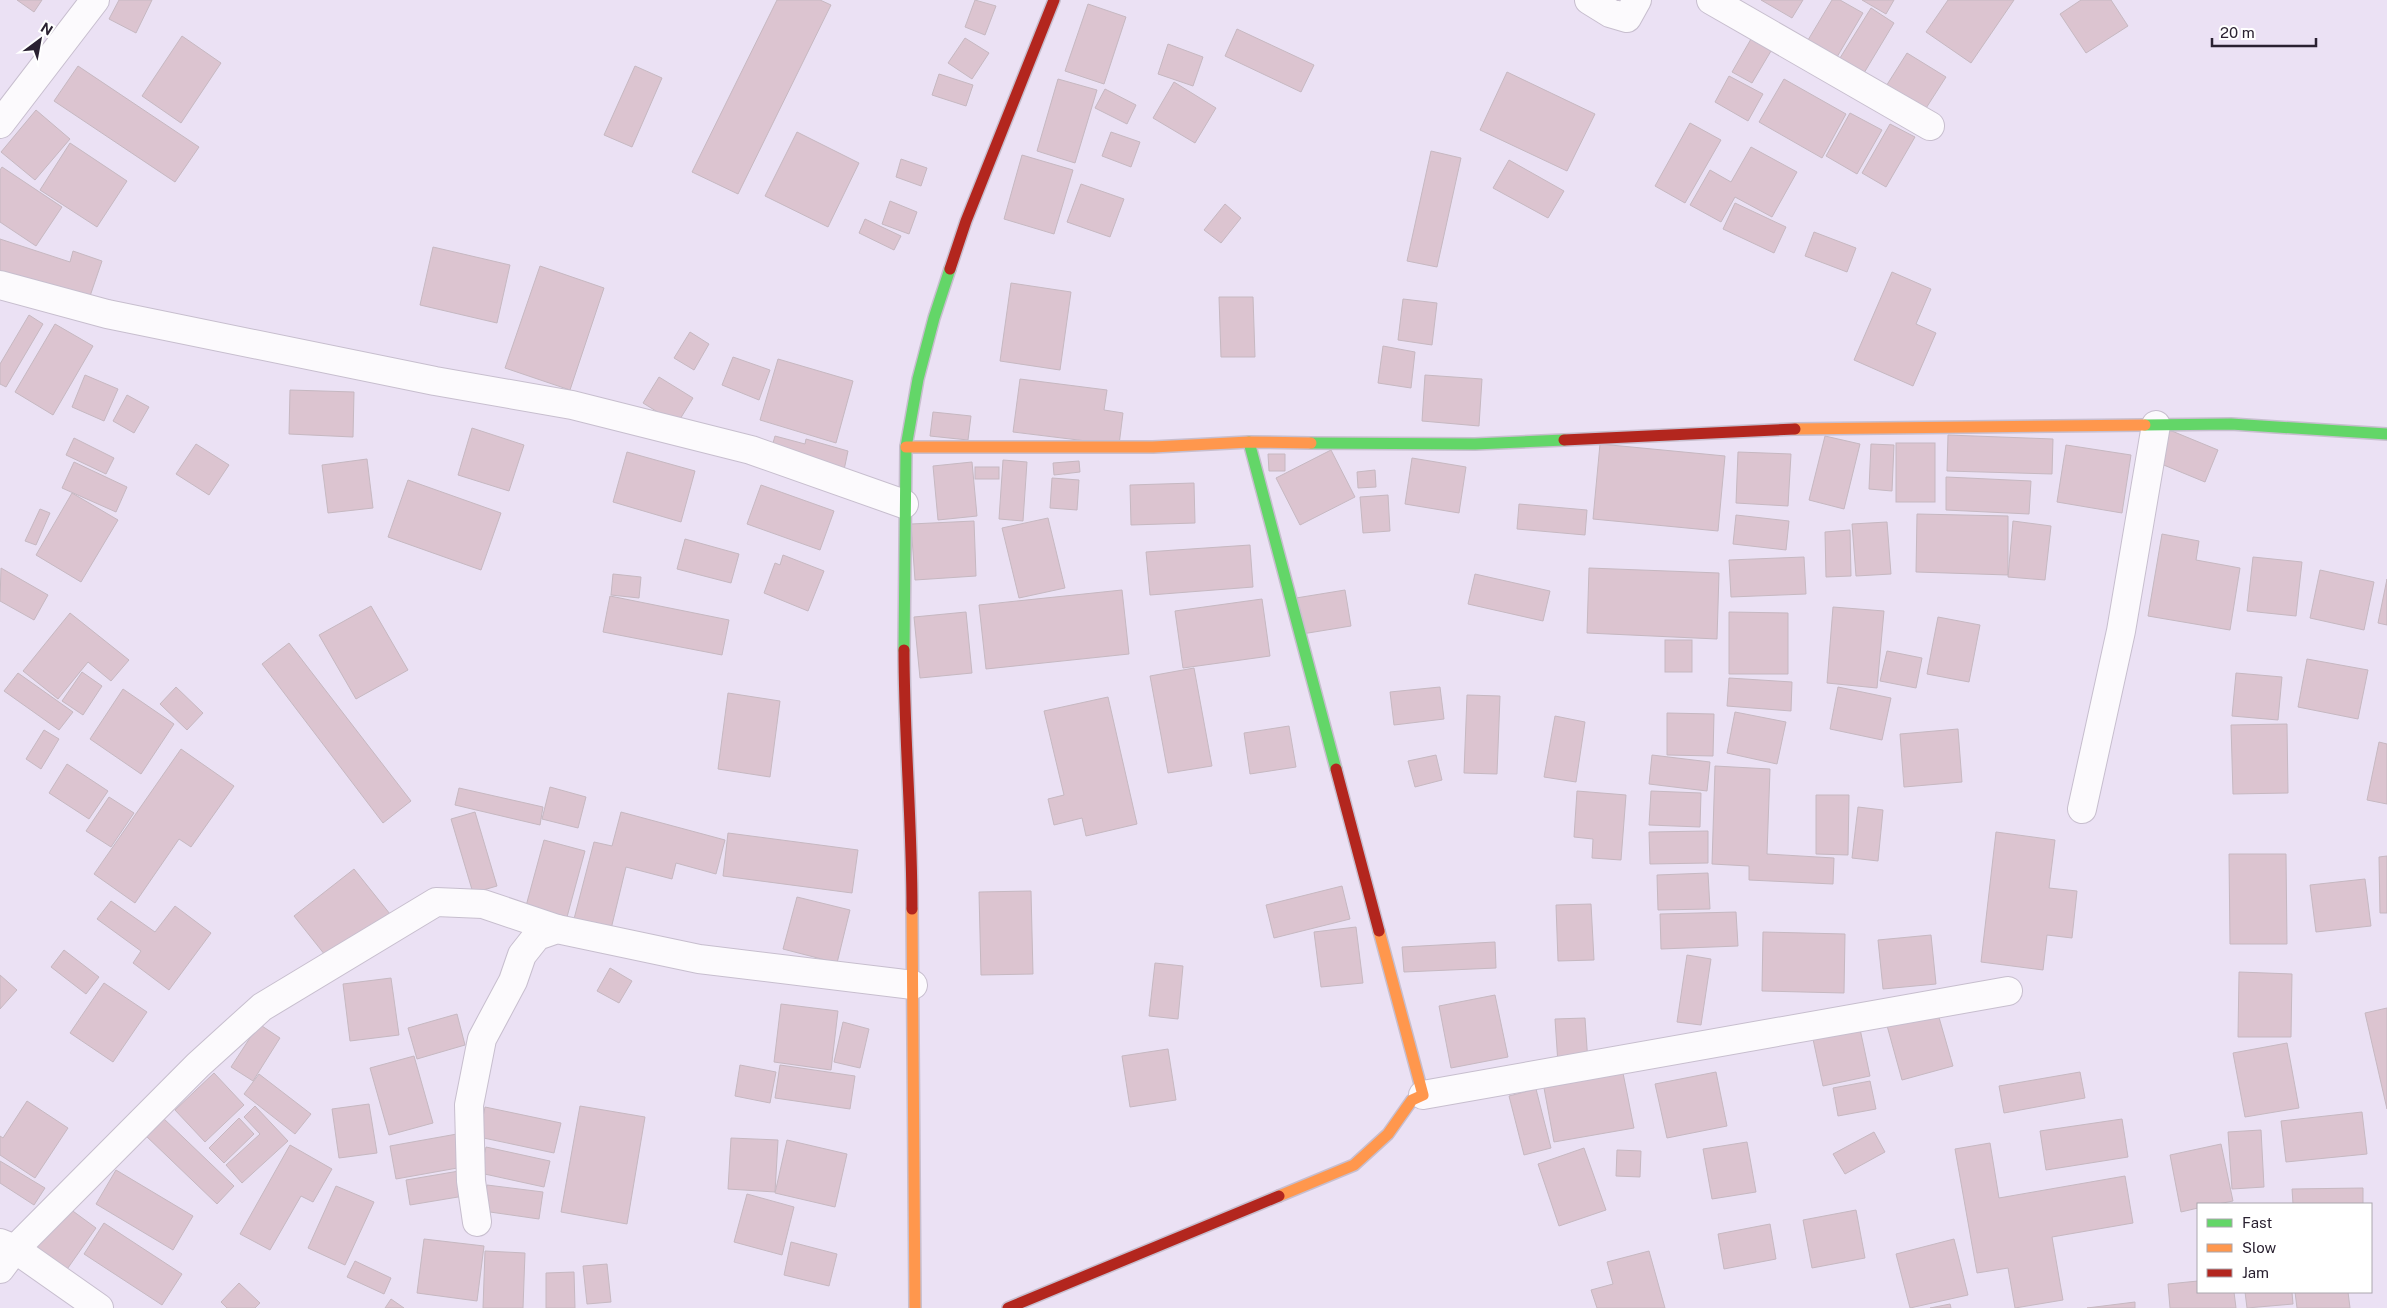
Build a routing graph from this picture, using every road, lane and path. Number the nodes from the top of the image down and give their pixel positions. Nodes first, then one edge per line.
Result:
1 (96, 0) edge
2 (1054, 0) edge
3 (1589, 0) edge
4 (1637, 0) edge
5 (1711, 0) edge
6 (0, 124) edge
7 (1930, 126) dead end
8 (0, 285) edge
9 (2156, 425) junction
10 (2387, 434) edge
11 (1249, 442) junction
12 (906, 447) junction
13 (904, 504) junction
14 (2082, 809) dead end
15 (556, 930) junction
16 (913, 985) junction
17 (2008, 990) dead end
18 (1423, 1096) junction
19 (477, 1222) dead end
20 (5, 1254) edge
21 (99, 1308) edge
22 (915, 1308) edge
23 (1008, 1308) edge

1 - 6 street
2 - 12 street
3 - 4 street
5 - 7 street
8 - 13 street
9 - 10 street
9 - 11 street
9 - 14 street
11 - 12 street
11 - 18 street
12 - 13 street
13 - 16 street
15 - 16 street
15 - 19 street
15 - 20 street
16 - 22 street
17 - 18 street
18 - 23 street
20 - 21 street

